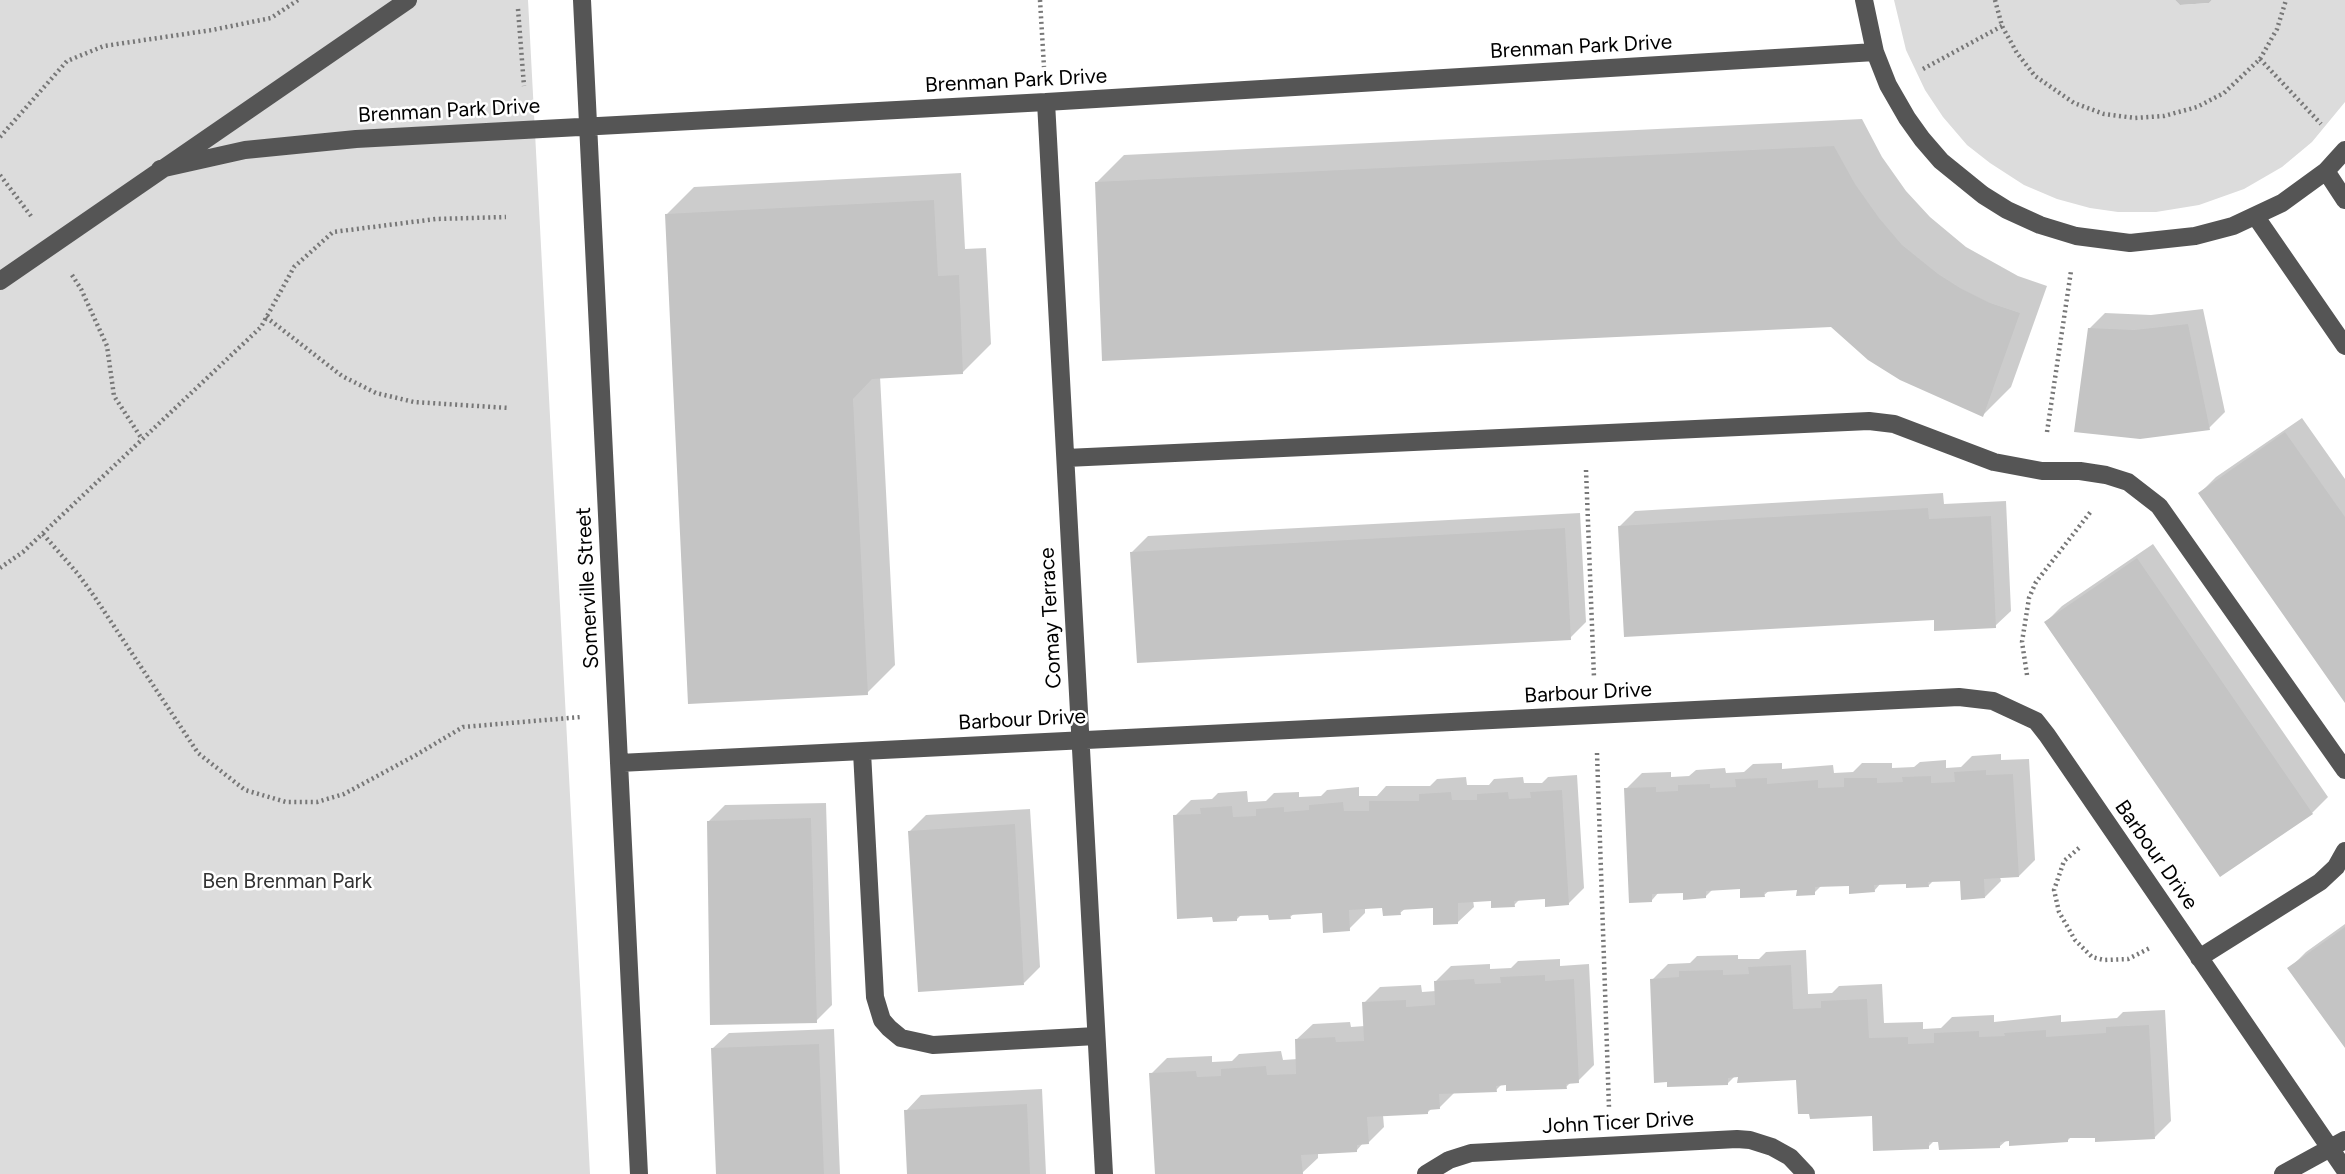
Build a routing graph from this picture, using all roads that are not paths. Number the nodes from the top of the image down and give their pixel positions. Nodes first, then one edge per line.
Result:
1 (408, 0) edge
2 (582, 0) edge
3 (1864, 0) edge
4 (1875, 52) junction
5 (1046, 102) junction
6 (588, 125) junction
7 (2345, 150) edge
8 (160, 169) junction
9 (2326, 171) junction
10 (2345, 200) edge
11 (2256, 217) junction
12 (0, 281) edge
13 (2345, 346) edge
14 (1066, 458) junction
15 (1081, 740) junction
16 (862, 752) junction
17 (619, 763) junction
18 (2345, 770) edge
19 (2345, 851) edge
20 (2199, 958) junction
21 (1096, 1035) junction
22 (2338, 1145) edge
23 (2345, 1170) edge
24 (639, 1174) edge
25 (1104, 1174) edge
26 (1426, 1174) edge
27 (1806, 1174) edge
28 (2283, 1174) edge

1 - 8 street, Brenman Park Drive
2 - 6 street, Somerville Street
3 - 4 street
4 - 5 street, Brenman Park Drive
4 - 11 street
5 - 6 street, Brenman Park Drive
5 - 14 street, Comay Terrace
6 - 8 street, Brenman Park Drive
6 - 17 street, Somerville Street
7 - 9 street
8 - 12 street, Brenman Park Drive
9 - 10 street
9 - 11 street
11 - 13 street
14 - 15 street, Comay Terrace
14 - 18 street
15 - 16 street, Barbour Drive
15 - 20 street, Barbour Drive
15 - 21 street, Comay Terrace
16 - 17 street, Barbour Drive
16 - 21 street
17 - 24 street, Somerville Street
19 - 20 street
20 - 22 street, Barbour Drive
21 - 25 street, Comay Terrace
22 - 23 street, Barbour Drive
22 - 28 street
26 - 27 street, John Ticer Drive

